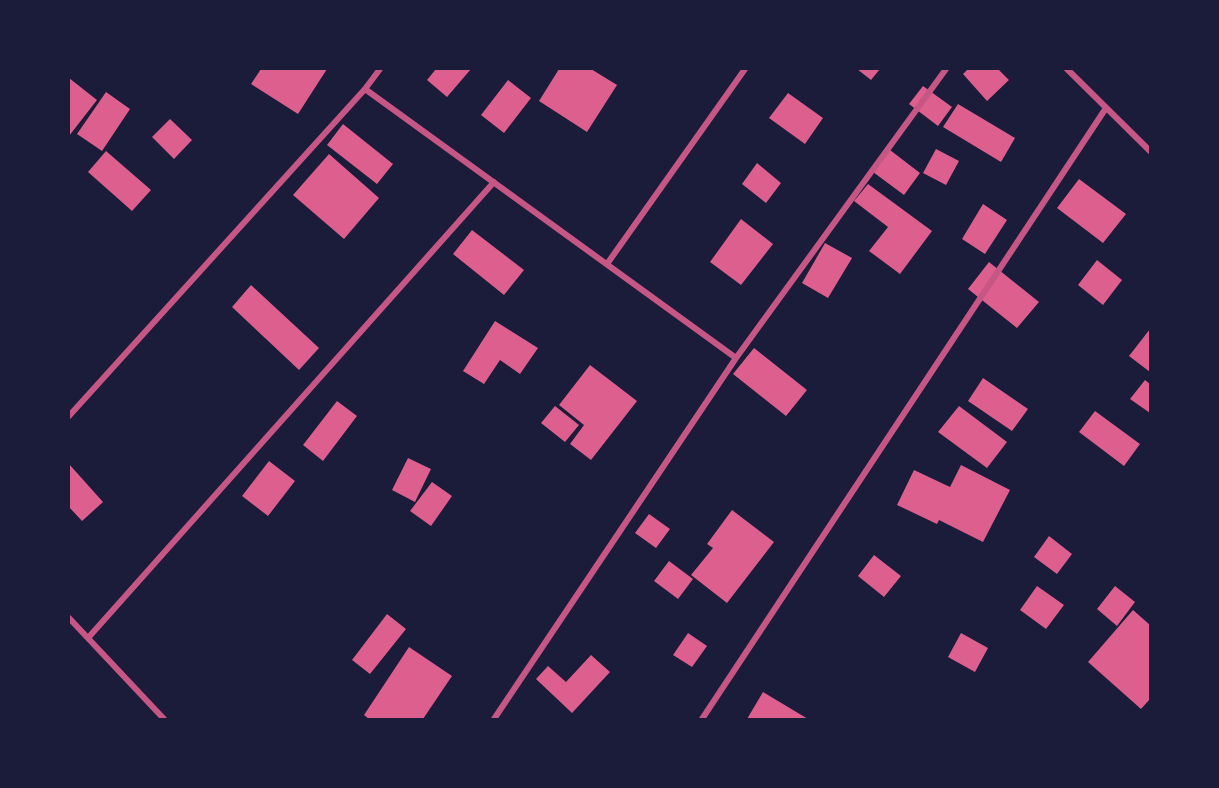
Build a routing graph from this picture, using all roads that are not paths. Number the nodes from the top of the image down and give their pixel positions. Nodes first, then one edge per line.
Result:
1 (380, 69) edge
2 (744, 69) edge
3 (946, 69) edge
4 (1066, 69) edge
5 (365, 89) junction
6 (1106, 108) junction
7 (1150, 151) edge
8 (494, 183) junction
9 (607, 264) junction
10 (736, 358) junction
11 (69, 416) edge
12 (69, 618) edge
13 (88, 638) junction
14 (164, 719) edge
15 (494, 719) edge
16 (702, 719) edge

1 - 5 street
2 - 9 street
3 - 10 street
4 - 6 street
5 - 8 street
5 - 11 street
6 - 7 street
6 - 16 street
8 - 9 street
8 - 13 street
9 - 10 street
10 - 15 street
12 - 13 street
13 - 14 street

